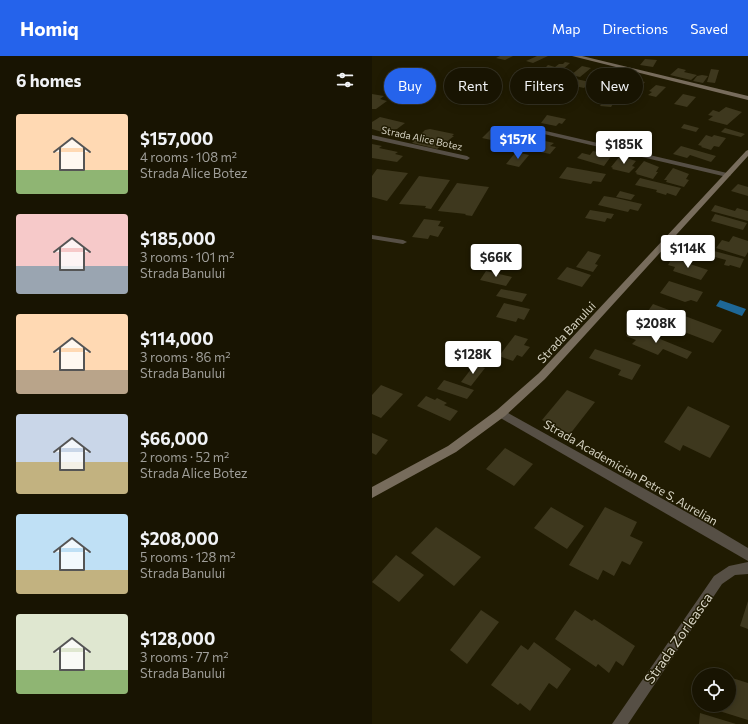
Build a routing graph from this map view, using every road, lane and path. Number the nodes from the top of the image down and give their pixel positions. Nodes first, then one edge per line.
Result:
1 (575, 56) edge
2 (724, 94) junction
3 (748, 98) edge
4 (748, 102) edge
5 (532, 130) dead end
6 (372, 137) edge
7 (748, 152) edge
8 (467, 158) dead end
9 (727, 175) junction
10 (372, 237) edge
11 (403, 242) dead end
12 (501, 413) junction
13 (372, 493) edge
14 (748, 555) edge
15 (748, 568) edge
16 (618, 724) edge

1 - 2 street
2 - 3 street
2 - 4 street
5 - 9 street
6 - 8 street, Strada Alice Botez
7 - 9 street, Strada Banului
9 - 12 street, Strada Banului
10 - 11 street
12 - 13 street, Strada Banului
12 - 14 street, Strada Academician Petre S. Aurelian
15 - 16 street, Strada Zorleasca

